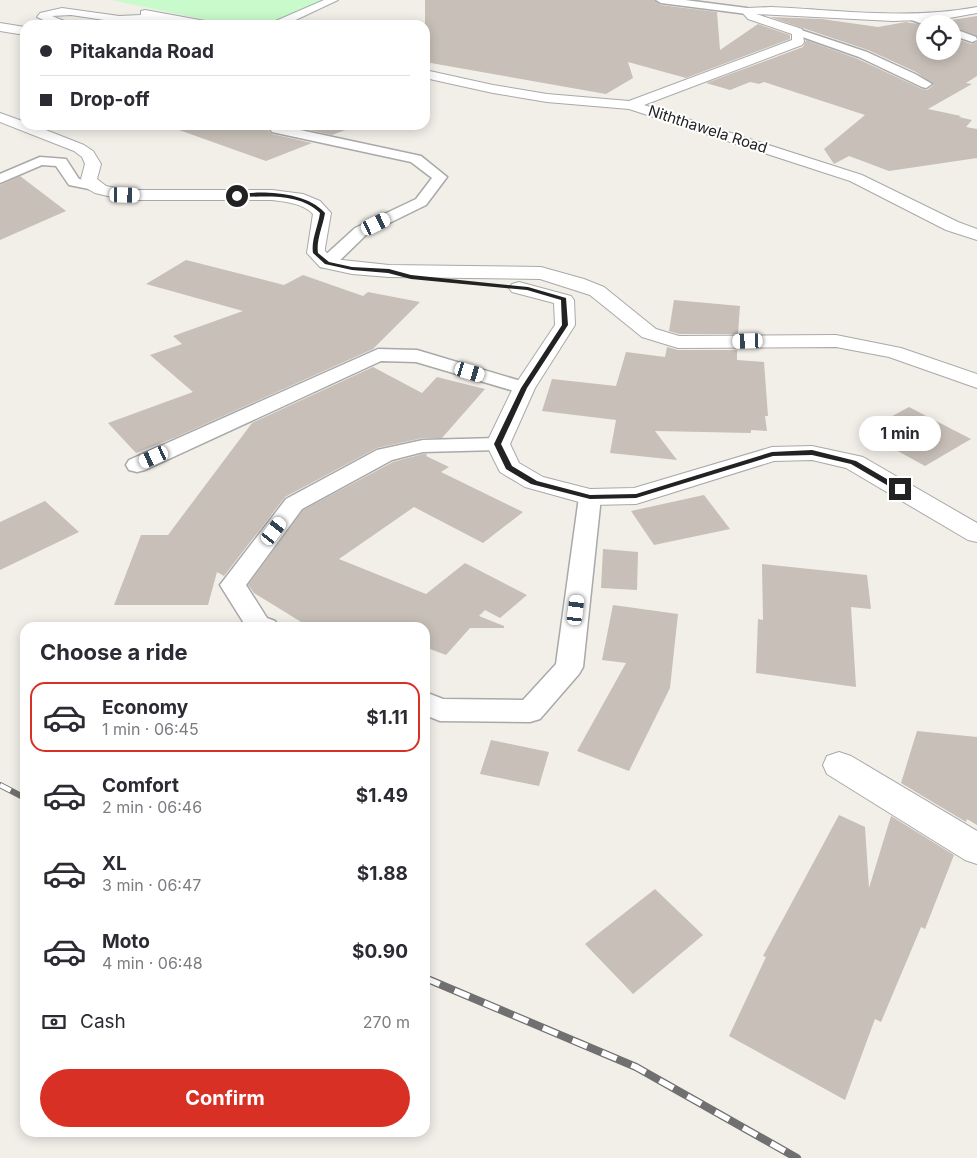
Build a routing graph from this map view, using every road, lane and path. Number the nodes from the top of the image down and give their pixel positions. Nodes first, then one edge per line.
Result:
1 (333, 0) edge
2 (661, 0) edge
3 (124, 8) dead end
4 (977, 10) edge
5 (747, 12) junction
6 (162, 16) junction
7 (913, 17) junction
8 (916, 18) edge
9 (51, 20) edge
10 (181, 20) edge
11 (287, 20) edge
12 (0, 27) edge
13 (20, 30) edge
14 (798, 32) junction
15 (961, 35) edge
16 (972, 39) dead end
17 (430, 75) edge
18 (926, 84) dead end
19 (630, 105) junction
20 (0, 117) edge
21 (20, 125) edge
22 (33, 130) edge
23 (277, 130) dead end
24 (0, 178) edge
25 (94, 186) junction
26 (977, 235) edge
27 (327, 263) junction
28 (389, 271) junction
29 (977, 381) edge
30 (524, 388) junction
31 (498, 444) junction
32 (137, 465) dead end
33 (590, 497) junction
34 (977, 534) edge
35 (257, 622) edge
36 (430, 705) edge
37 (839, 765) dead end
38 (977, 849) edge

1 - 11 street
2 - 5 lane
3 - 6 street
4 - 7 street
5 - 7 street
5 - 14 street
6 - 9 street
6 - 10 street
7 - 8 lane
12 - 13 street
14 - 18 lane
14 - 19 street
15 - 16 lane
17 - 19 street, Niththawela Road
19 - 26 street, Niththawela Road
20 - 21 street
22 - 25 street
23 - 27 lane
24 - 25 lane
25 - 27 street
27 - 28 street
28 - 29 street
28 - 30 street
30 - 31 street
30 - 32 lane
31 - 33 street
31 - 35 lane
33 - 34 street
33 - 36 lane
37 - 38 street

